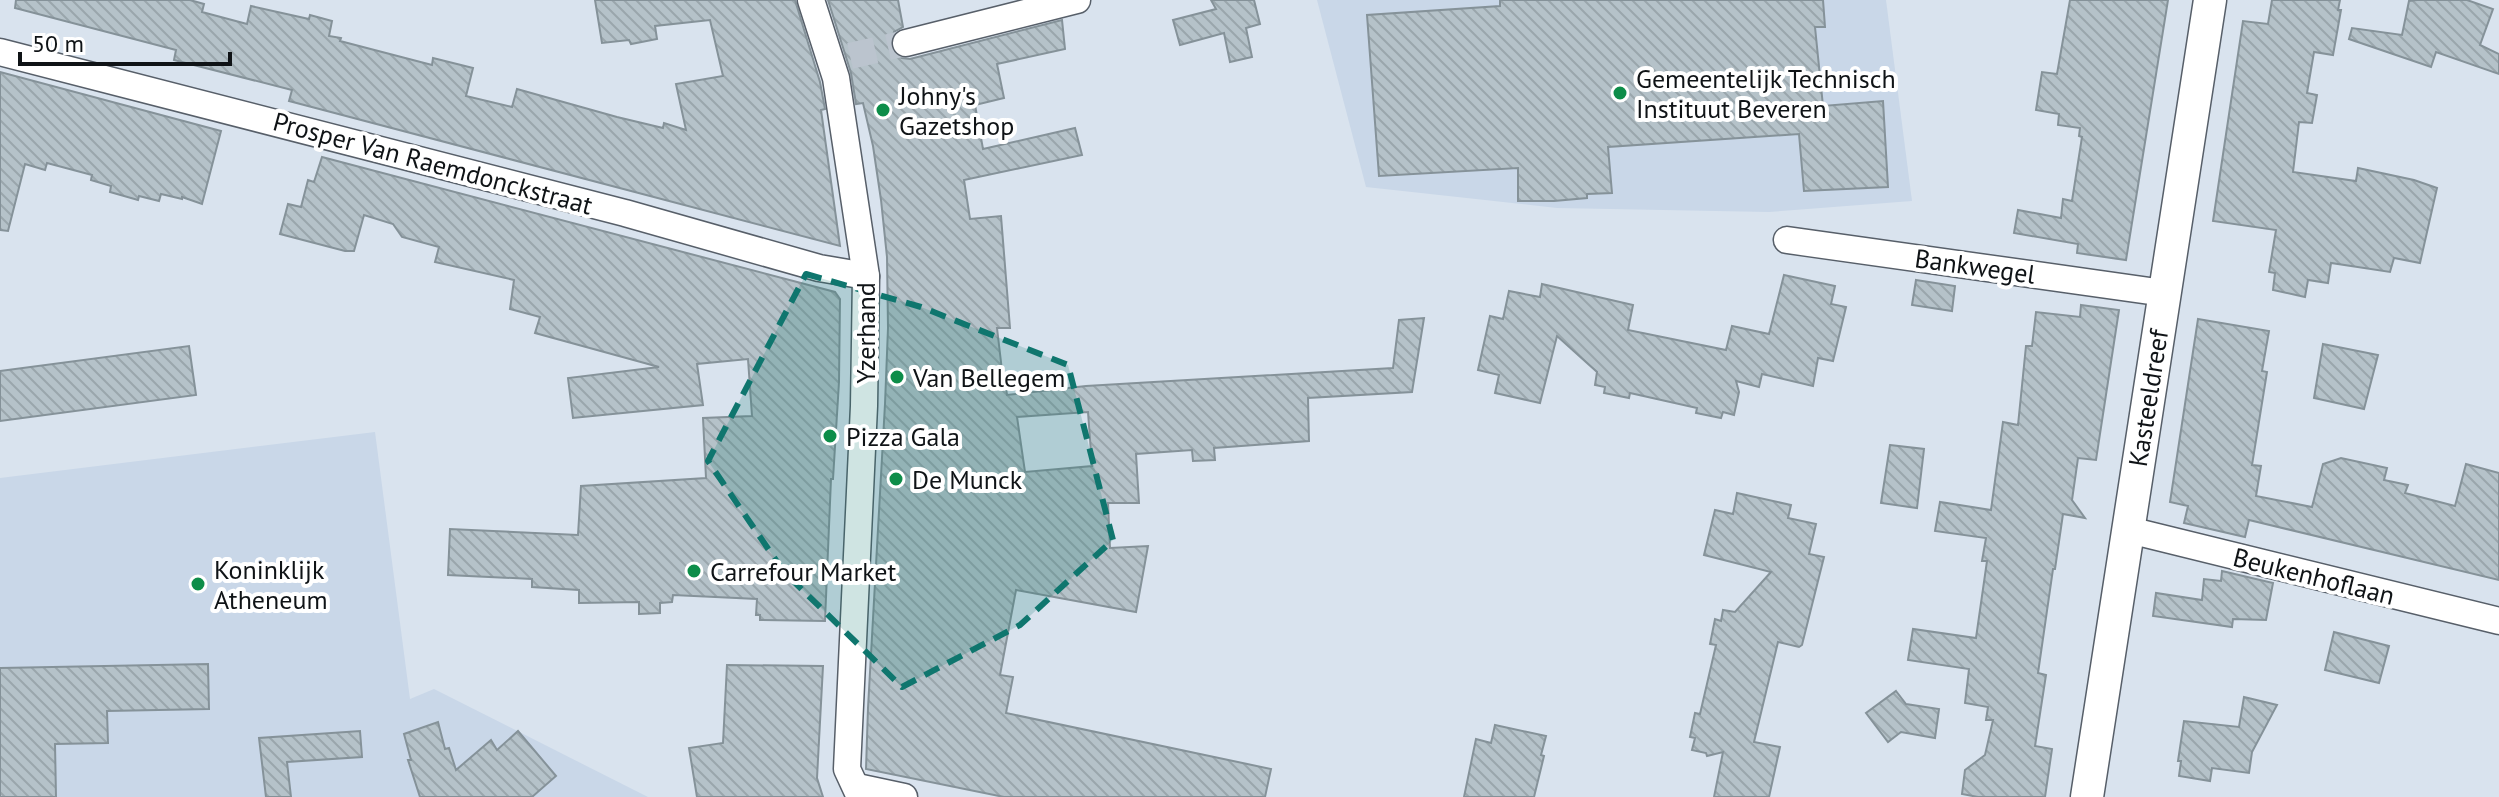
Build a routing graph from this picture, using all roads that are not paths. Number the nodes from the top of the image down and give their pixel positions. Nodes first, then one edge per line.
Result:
1 (811, 0) edge
2 (2210, 0) edge
3 (1060, 2) edge
4 (906, 43) tunnel mouth
5 (0, 52) edge
6 (1787, 240) dead end
7 (866, 276) junction
8 (2164, 293) junction
9 (2129, 530) junction
10 (2499, 621) edge
11 (858, 792) edge
12 (904, 797) edge
13 (2087, 797) edge

1 - 7 street, Yzerhand
2 - 8 street, Kasteeldreef
3 - 4 street
5 - 7 street, Prosper Van Raemdonckstraat
6 - 8 street, Bankwegel
7 - 11 street, Yzerhand
8 - 9 street, Kasteeldreef
9 - 10 street, Beukenhoflaan
9 - 13 street, Kasteeldreef
11 - 12 street

